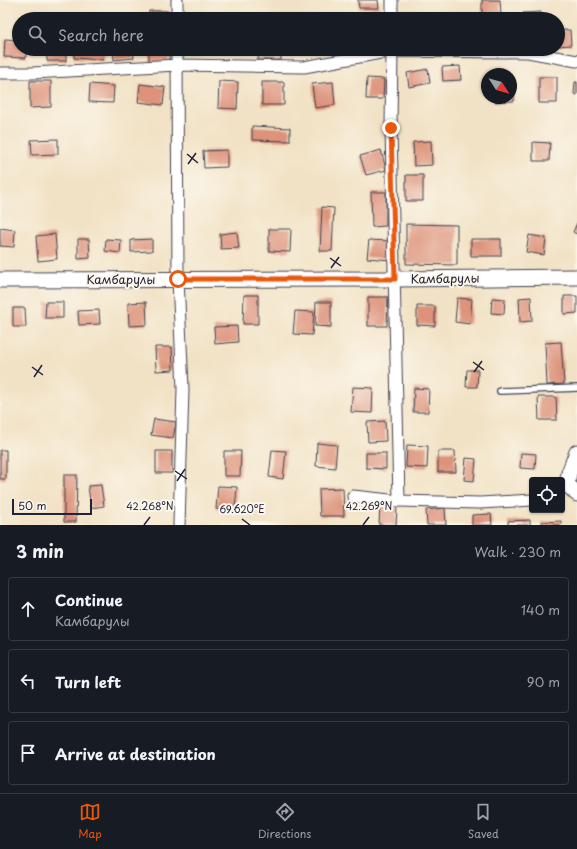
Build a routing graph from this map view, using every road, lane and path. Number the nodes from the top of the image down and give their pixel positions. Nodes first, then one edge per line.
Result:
1 (177, 0) edge
2 (392, 0) edge
3 (177, 12) edge
4 (392, 12) edge
5 (177, 56) edge
6 (361, 56) edge
7 (392, 56) edge
8 (550, 56) edge
9 (577, 61) edge
10 (177, 65) junction
11 (0, 73) edge
12 (577, 277) edge
13 (178, 279) junction
14 (395, 279) junction
15 (0, 280) edge
16 (577, 388) edge
17 (500, 391) dead end
18 (577, 452) edge
19 (569, 489) edge
20 (353, 496) dead end
21 (529, 500) edge
22 (399, 501) junction
23 (179, 525) edge

1 - 3 street
2 - 4 street
5 - 10 street
6 - 10 street
7 - 14 street
8 - 9 street
10 - 11 street
10 - 13 street
12 - 14 street, Камбарулы
13 - 14 street, Камбарулы
13 - 15 street, Камбарулы
13 - 23 street
14 - 22 street
16 - 17 lane
18 - 19 street
20 - 22 street
21 - 22 street

